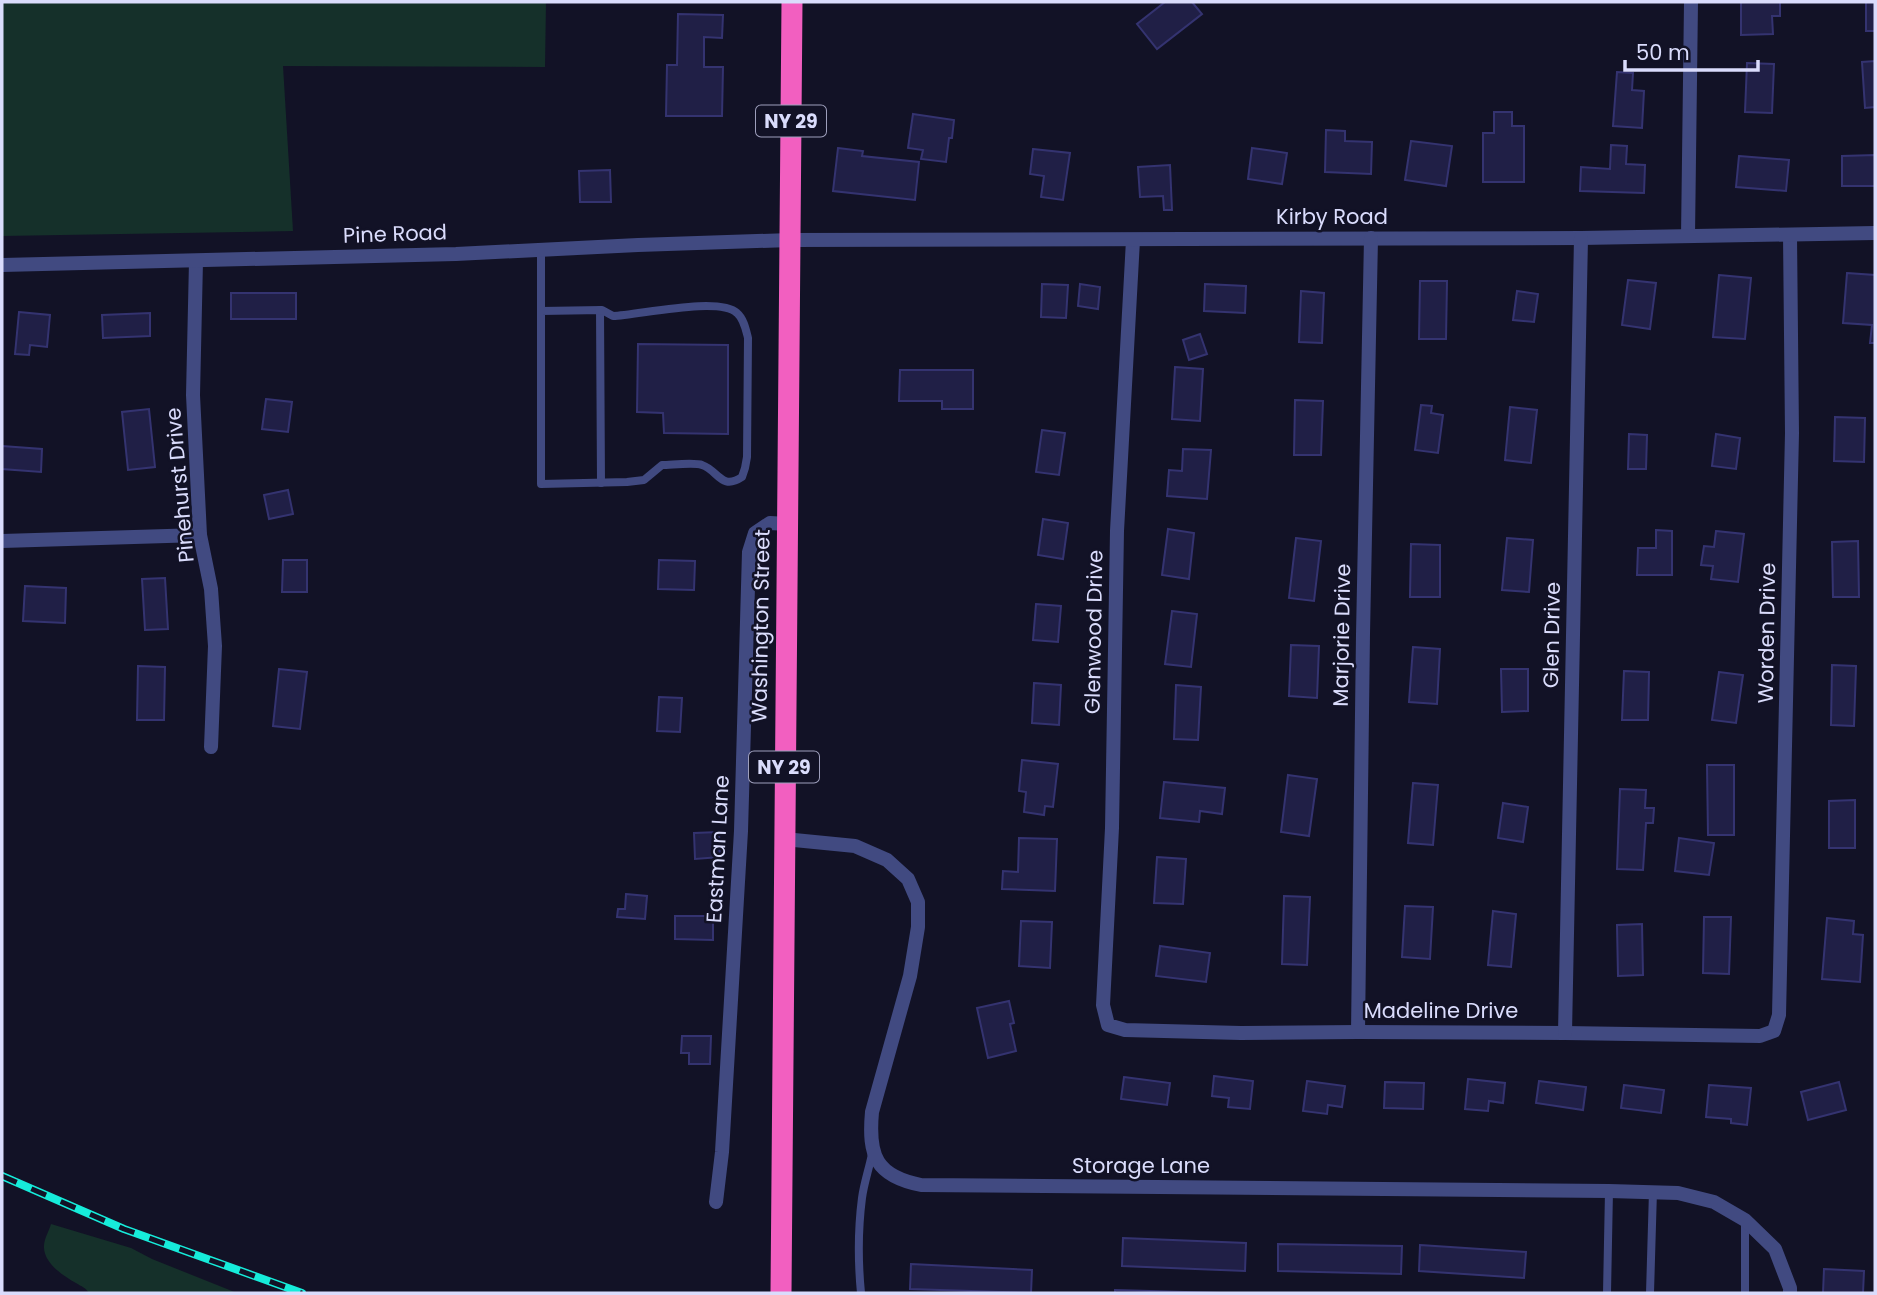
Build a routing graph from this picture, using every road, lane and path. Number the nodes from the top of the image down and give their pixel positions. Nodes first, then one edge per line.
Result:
1 (792, 2) edge
2 (1691, 2) edge
3 (1875, 233) edge
4 (1790, 235) junction
5 (1688, 236) junction
6 (1371, 238) junction
7 (1581, 238) junction
8 (790, 240) junction
9 (1133, 240) junction
10 (541, 250) junction
11 (196, 261) junction
12 (2, 265) edge
13 (600, 310) junction
14 (541, 311) junction
15 (601, 483) junction
16 (787, 524) junction
17 (200, 535) junction
18 (2, 541) edge
19 (211, 747) dead end
20 (784, 839) junction
21 (1108, 1025) joint
22 (1774, 1031) joint
23 (1358, 1032) junction
24 (1564, 1033) junction
25 (873, 1151) junction
26 (1609, 1191) junction
27 (1653, 1191) junction
28 (716, 1202) dead end
29 (1745, 1220) junction
30 (781, 1293) edge
31 (861, 1293) edge
32 (1606, 1293) edge
33 (1650, 1293) edge
34 (1745, 1293) edge
35 (1790, 1293) edge

1 - 8 highway, Washington Street / NY 29
2 - 5 street
3 - 4 street, Kirby Road
4 - 5 street, Kirby Road
4 - 22 street, Worden Drive
5 - 7 street, Kirby Road
6 - 7 street, Kirby Road
6 - 9 street, Kirby Road
6 - 23 street, Marjorie Drive
7 - 24 street, Glen Drive
8 - 9 street, Kirby Road
8 - 10 street, Pine Road
8 - 16 highway, Washington Street / NY 29
9 - 21 street, Glenwood Drive
10 - 11 street, Pine Road
10 - 14 lane
11 - 12 street, Pine Road
11 - 17 street, Pinehurst Drive
13 - 14 lane
13 - 15 lane
13 - 15 lane
14 - 15 lane
16 - 20 highway, Washington Street / NY 29
16 - 28 street, Eastman Lane
17 - 18 street
17 - 19 street, Pinehurst Drive
20 - 25 street
20 - 30 highway, Washington Street / NY 29
21 - 23 street, Madeline Drive
22 - 24 street, Madeline Drive
23 - 24 street, Madeline Drive
25 - 26 street, Storage Lane
25 - 31 lane
26 - 27 street, Storage Lane
26 - 32 lane
27 - 29 street, Storage Lane
27 - 33 lane
29 - 34 lane
29 - 35 street, Storage Lane

